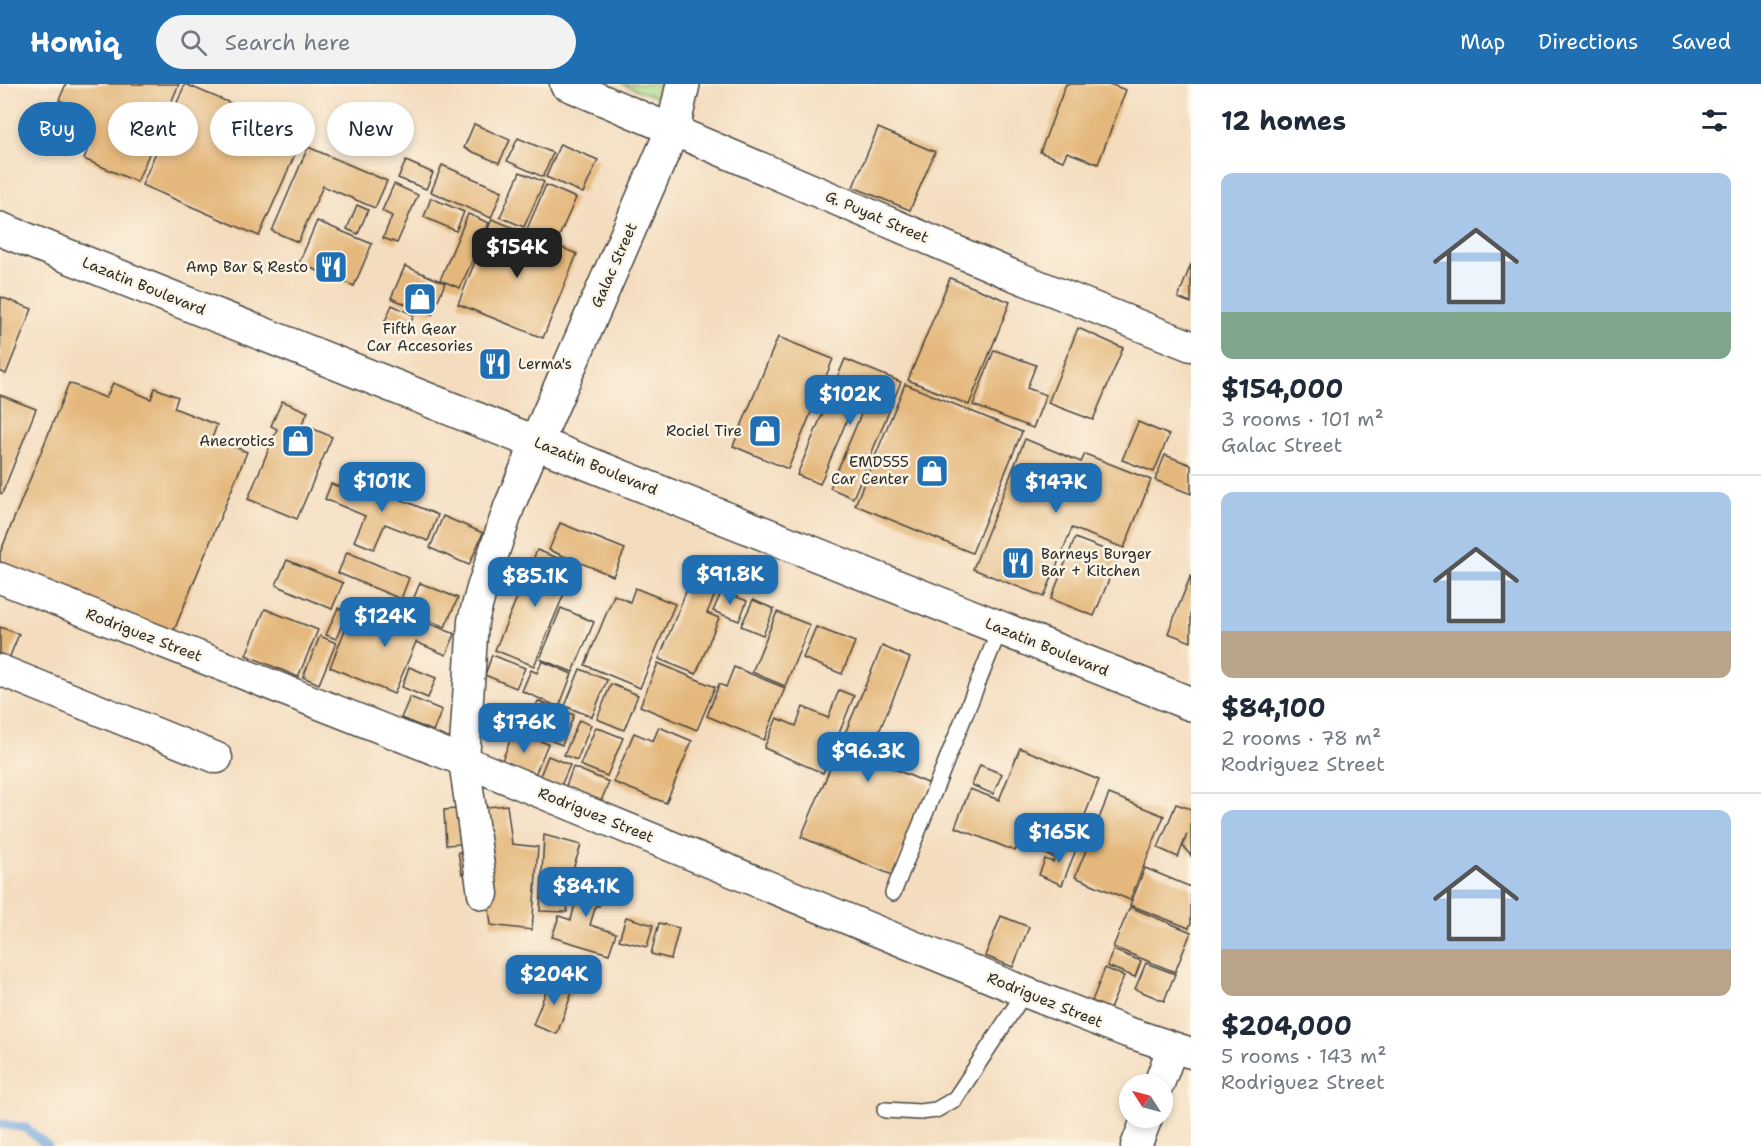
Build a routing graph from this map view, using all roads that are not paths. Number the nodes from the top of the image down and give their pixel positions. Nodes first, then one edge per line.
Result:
1 (565, 84) edge
2 (683, 84) edge
3 (673, 129) junction
4 (0, 229) edge
5 (1191, 346) edge
6 (536, 443) junction
7 (0, 578) edge
8 (1000, 628) junction
9 (0, 670) edge
10 (1191, 704) edge
11 (217, 758) dead end
12 (464, 761) junction
13 (893, 893) dead end
14 (483, 894) dead end
15 (1025, 992) junction
16 (1182, 1050) edge
17 (1166, 1074) edge
18 (885, 1110) dead end
19 (1143, 1128) edge
20 (1136, 1146) edge

1 - 3 street, G. Puyat Street
2 - 3 main road, Galac Street
3 - 5 street, G. Puyat Street
3 - 6 main road, Galac Street
4 - 6 main road, Lazatin Boulevard
6 - 8 main road, Lazatin Boulevard
6 - 12 street
7 - 12 street, Rodriguez Street
8 - 10 main road, Lazatin Boulevard
8 - 13 lane
9 - 11 street
12 - 14 street
12 - 15 street, Rodriguez Street
15 - 16 street, Rodriguez Street
15 - 18 lane
16 - 17 street
19 - 20 street

